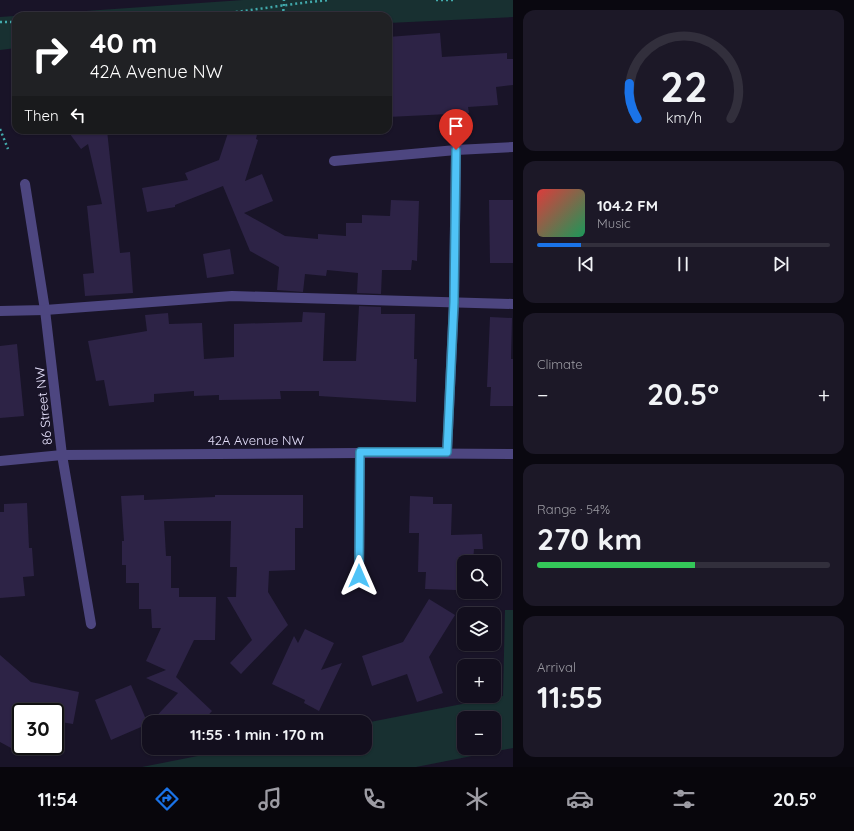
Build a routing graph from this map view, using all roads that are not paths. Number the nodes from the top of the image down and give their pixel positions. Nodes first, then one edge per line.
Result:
1 (513, 147) edge
2 (456, 150) junction
3 (334, 161) dead end
4 (25, 184) dead end
5 (454, 302) junction
6 (513, 304) edge
7 (45, 310) junction
8 (0, 311) edge
9 (360, 452) junction
10 (447, 452) junction
11 (513, 454) edge
12 (62, 455) junction
13 (0, 461) edge
14 (359, 576) dead end
15 (91, 624) dead end

1 - 2 street
2 - 3 street
2 - 5 street
4 - 7 street, 86 Street NW
5 - 6 street
5 - 7 street
5 - 10 street
7 - 8 street
7 - 12 street, 86 Street NW
9 - 10 street, 42A Avenue NW
9 - 12 street, 42A Avenue NW
9 - 14 street
10 - 11 street, 42A Avenue NW
12 - 13 street, 42A Avenue NW
12 - 15 street, 86 Street NW

